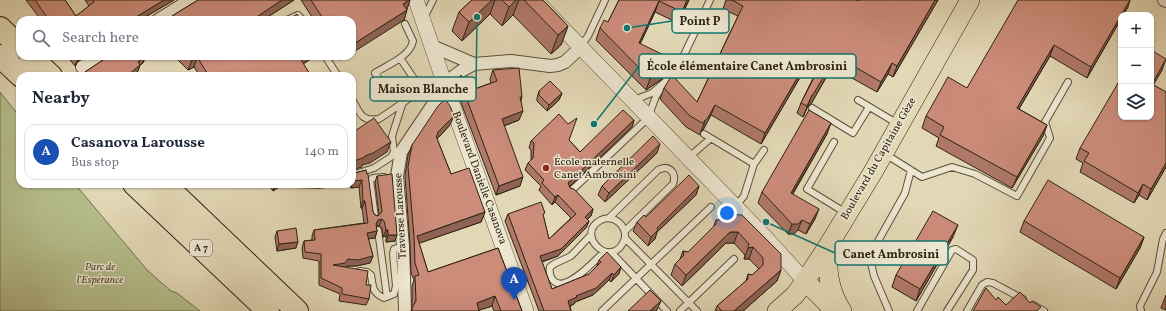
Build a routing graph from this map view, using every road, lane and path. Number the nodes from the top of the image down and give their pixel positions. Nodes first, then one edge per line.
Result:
1 (190, 0) edge
2 (416, 0) edge
3 (433, 0) edge
4 (535, 0) edge
5 (605, 0) edge
6 (710, 0) edge
7 (970, 0) edge
8 (164, 16) edge
9 (423, 20) junction
10 (405, 24) dead end
11 (0, 28) edge
12 (16, 43) edge
13 (432, 46) junction
14 (580, 48) junction
15 (0, 56) edge
16 (400, 58) junction
17 (34, 60) edge
18 (93, 60) edge
19 (328, 60) edge
20 (474, 64) junction
21 (82, 67) dead end
22 (17, 72) edge
23 (47, 72) edge
24 (335, 72) edge
25 (666, 81) junction
26 (444, 82) junction
27 (1068, 82) dead end
28 (385, 88) dead end
29 (421, 89) junction
30 (858, 100) dead end
31 (632, 101) junction
32 (403, 102) junction
33 (356, 105) edge
34 (869, 106) junction
35 (812, 108) edge
36 (648, 118) junction
37 (900, 125) junction
38 (704, 134) edge
39 (710, 139) junction
40 (834, 142) dead end
41 (764, 150) dead end
42 (884, 154) junction
43 (688, 158) junction
44 (754, 164) junction
45 (911, 170) junction
46 (356, 174) edge
47 (397, 176) junction
48 (138, 188) edge
49 (168, 188) edge
50 (570, 192) edge
51 (711, 207) dead end
52 (735, 207) junction
53 (847, 214) junction
54 (375, 218) edge
55 (609, 218) junction
56 (378, 230) edge
57 (625, 230) junction
58 (1166, 233) edge
59 (591, 235) junction
60 (625, 238) junction
61 (403, 246) junction
62 (828, 246) junction
63 (604, 252) junction
64 (611, 252) junction
65 (734, 259) dead end
66 (651, 264) junction
67 (354, 270) edge
68 (636, 278) junction
69 (805, 281) junction
70 (387, 297) junction
71 (689, 302) junction
72 (268, 311) edge
73 (297, 311) edge
74 (405, 311) edge
75 (526, 311) edge
76 (602, 311) edge
77 (667, 311) edge
78 (680, 311) edge
79 (697, 311) edge
80 (777, 311) edge
81 (835, 311) edge
82 (842, 311) edge
83 (889, 311) edge
84 (917, 311) edge
85 (947, 311) edge
86 (967, 311) edge
87 (1044, 311) edge
88 (1141, 311) edge

1 - 8 street
2 - 9 street, Boulevard Danielle Casanova
3 - 9 lane
4 - 14 street
5 - 14 lane
6 - 25 lane
7 - 37 main road, Boulevard du Capitaine Gèze
9 - 13 street, Boulevard Danielle Casanova
10 - 16 lane
11 - 12 highway
13 - 20 street
13 - 26 street, Boulevard Danielle Casanova
14 - 20 street
14 - 31 street
15 - 22 highway
16 - 28 lane
16 - 29 lane
17 - 23 highway
18 - 21 street
19 - 24 lane
20 - 26 street, Traverse Larousse
25 - 31 lane
25 - 36 lane
26 - 29 lane
26 - 47 street, Traverse Larousse
26 - 75 street, Boulevard Danielle Casanova
27 - 45 lane
29 - 32 lane
30 - 34 lane
31 - 36 street
32 - 33 lane
32 - 46 lane
34 - 35 lane
34 - 37 lane
36 - 43 street
36 - 50 lane
37 - 42 main road, Boulevard du Capitaine Gèze
38 - 39 lane
39 - 43 lane
39 - 44 lane
40 - 53 lane
41 - 44 lane
42 - 45 lane
42 - 53 main road, Boulevard du Capitaine Gèze
43 - 52 street
44 - 52 lane
45 - 83 lane
47 - 54 lane
47 - 61 street, Traverse Larousse
48 - 72 highway, A 7
49 - 73 highway, A 7
51 - 66 lane
52 - 69 street
53 - 62 main road, Boulevard du Capitaine Gèze
55 - 57 lane
55 - 57 lane
55 - 59 lane
56 - 70 lane
57 - 60 lane
58 - 88 lane
59 - 63 lane
59 - 63 lane
60 - 64 lane
60 - 66 lane
61 - 70 lane
61 - 74 street, Traverse Larousse
62 - 69 main road, Boulevard du Capitaine Gèze
62 - 82 main road
63 - 64 lane
64 - 68 lane
65 - 71 lane
66 - 68 lane
66 - 71 lane
67 - 70 lane
68 - 76 lane
68 - 77 lane
69 - 80 main road, Boulevard du Capitaine Gèze
69 - 81 main road
71 - 78 lane
71 - 79 lane
84 - 85 lane
86 - 87 lane

